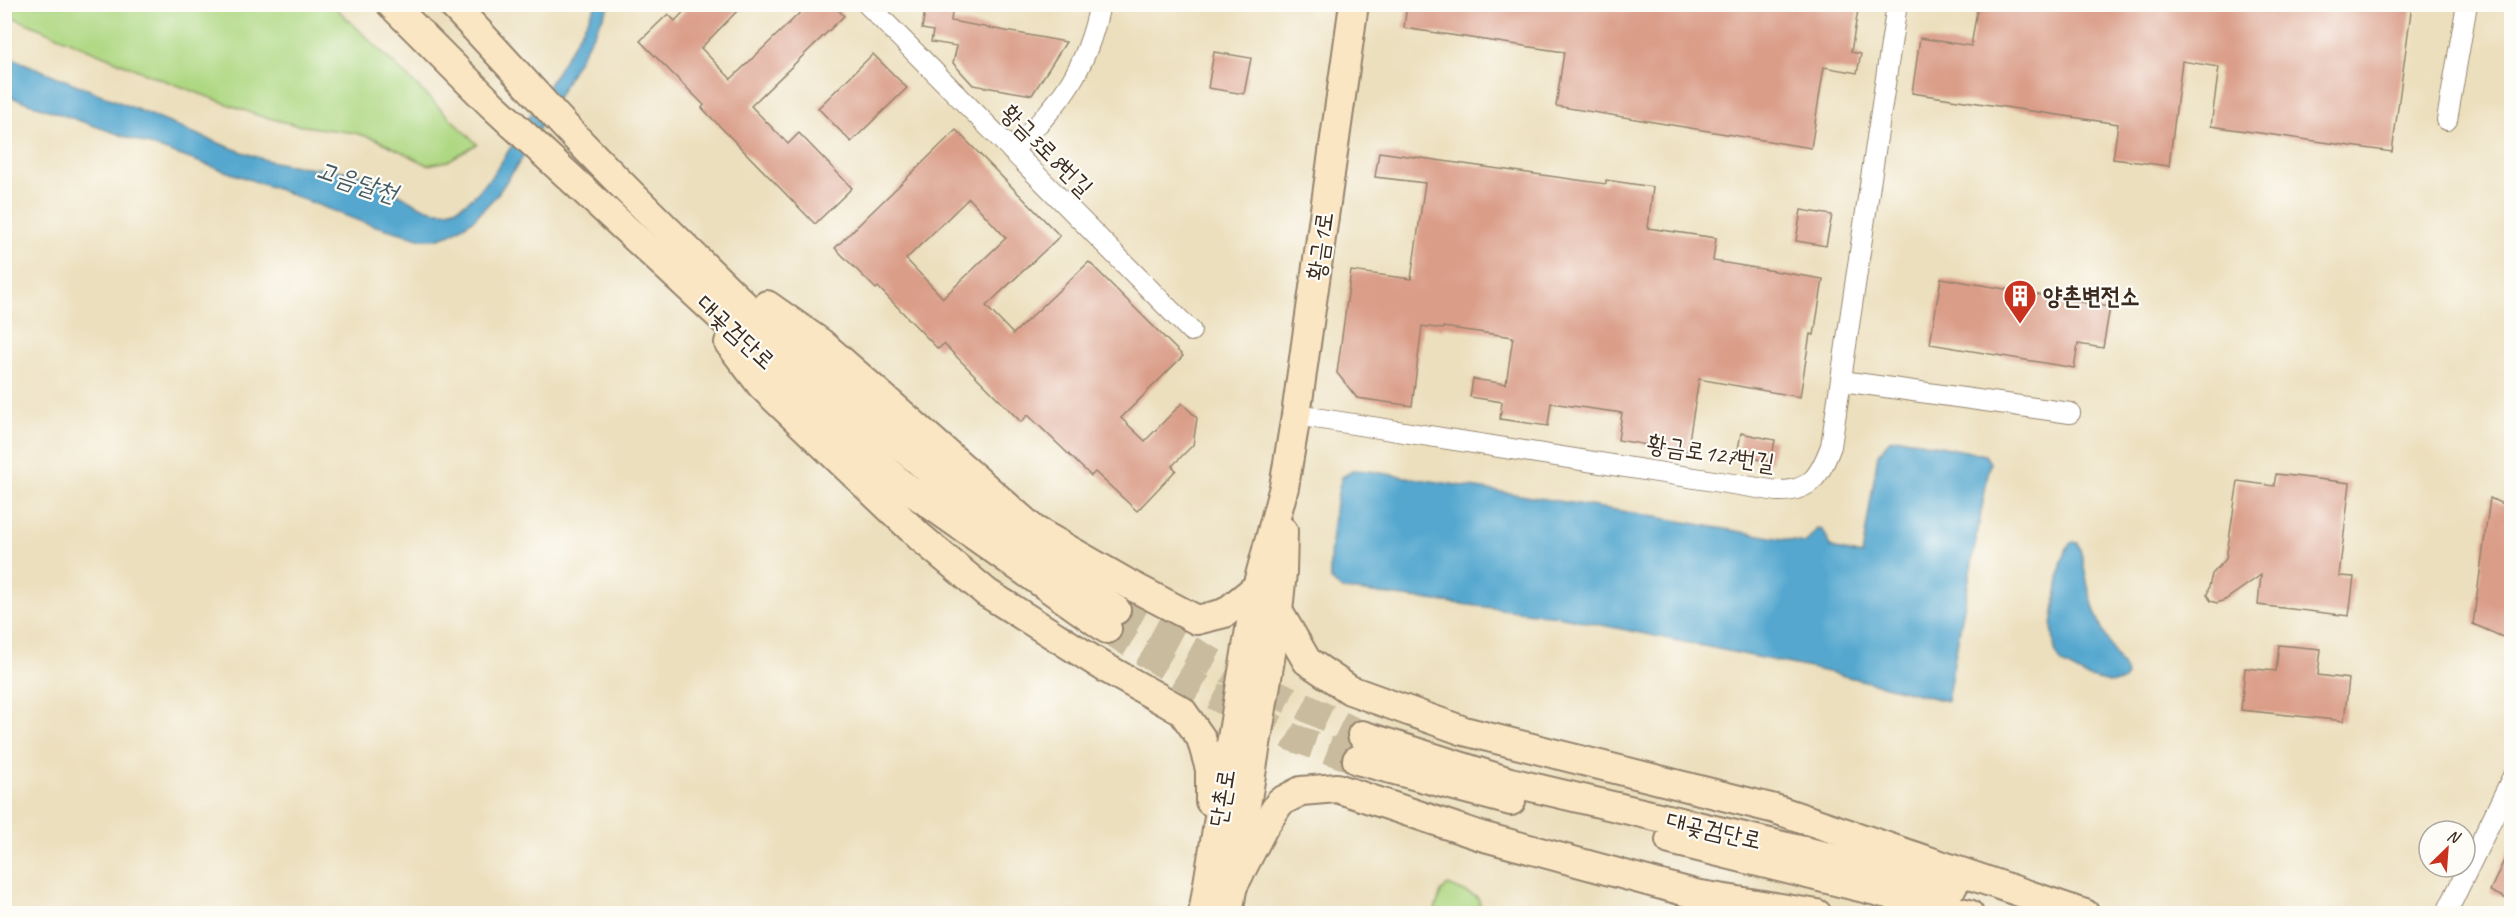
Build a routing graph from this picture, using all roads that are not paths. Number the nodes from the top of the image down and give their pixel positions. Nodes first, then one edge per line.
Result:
1 (391, 4) edge
2 (452, 4) edge
3 (867, 4) edge
4 (1100, 4) edge
5 (1354, 4) edge
6 (1897, 4) edge
7 (2467, 4) edge
8 (2447, 120) dead end
9 (1012, 152) junction
10 (683, 245) junction
11 (675, 275) junction
12 (1191, 331) dead end
13 (1842, 381) junction
14 (2070, 413) dead end
15 (1296, 415) junction
16 (1284, 487) junction
17 (1257, 587) junction
18 (1278, 611) junction
19 (1253, 689) junction
20 (2511, 778) edge
21 (1212, 865) junction
22 (1230, 901) edge
23 (1203, 914) edge
24 (1817, 914) edge
25 (1969, 914) edge
26 (2069, 914) edge
27 (2085, 914) edge
28 (2446, 914) edge

1 - 11 main road, 대곶검단로
2 - 10 main road, 대곶검단로
3 - 9 street, 황금3로8번길
4 - 9 street
5 - 15 main road, 황금1로
6 - 13 street, 황금로127번길
7 - 8 street
9 - 12 street, 황금3로8번길
10 - 11 main road, 대곶검단로
10 - 17 main road
11 - 21 main road
13 - 14 street
13 - 15 street, 황금로127번길
15 - 16 main road, 황금1로
16 - 17 main road, 황금1로
16 - 18 main road, 황금1로
17 - 19 main road, 황금1로
18 - 19 main road, 황금1로
18 - 27 main road
19 - 21 main road, 단촌로
19 - 22 main road, 단촌로
20 - 28 street
21 - 23 main road, 단촌로
22 - 24 main road
25 - 26 main road, 대곶검단로

